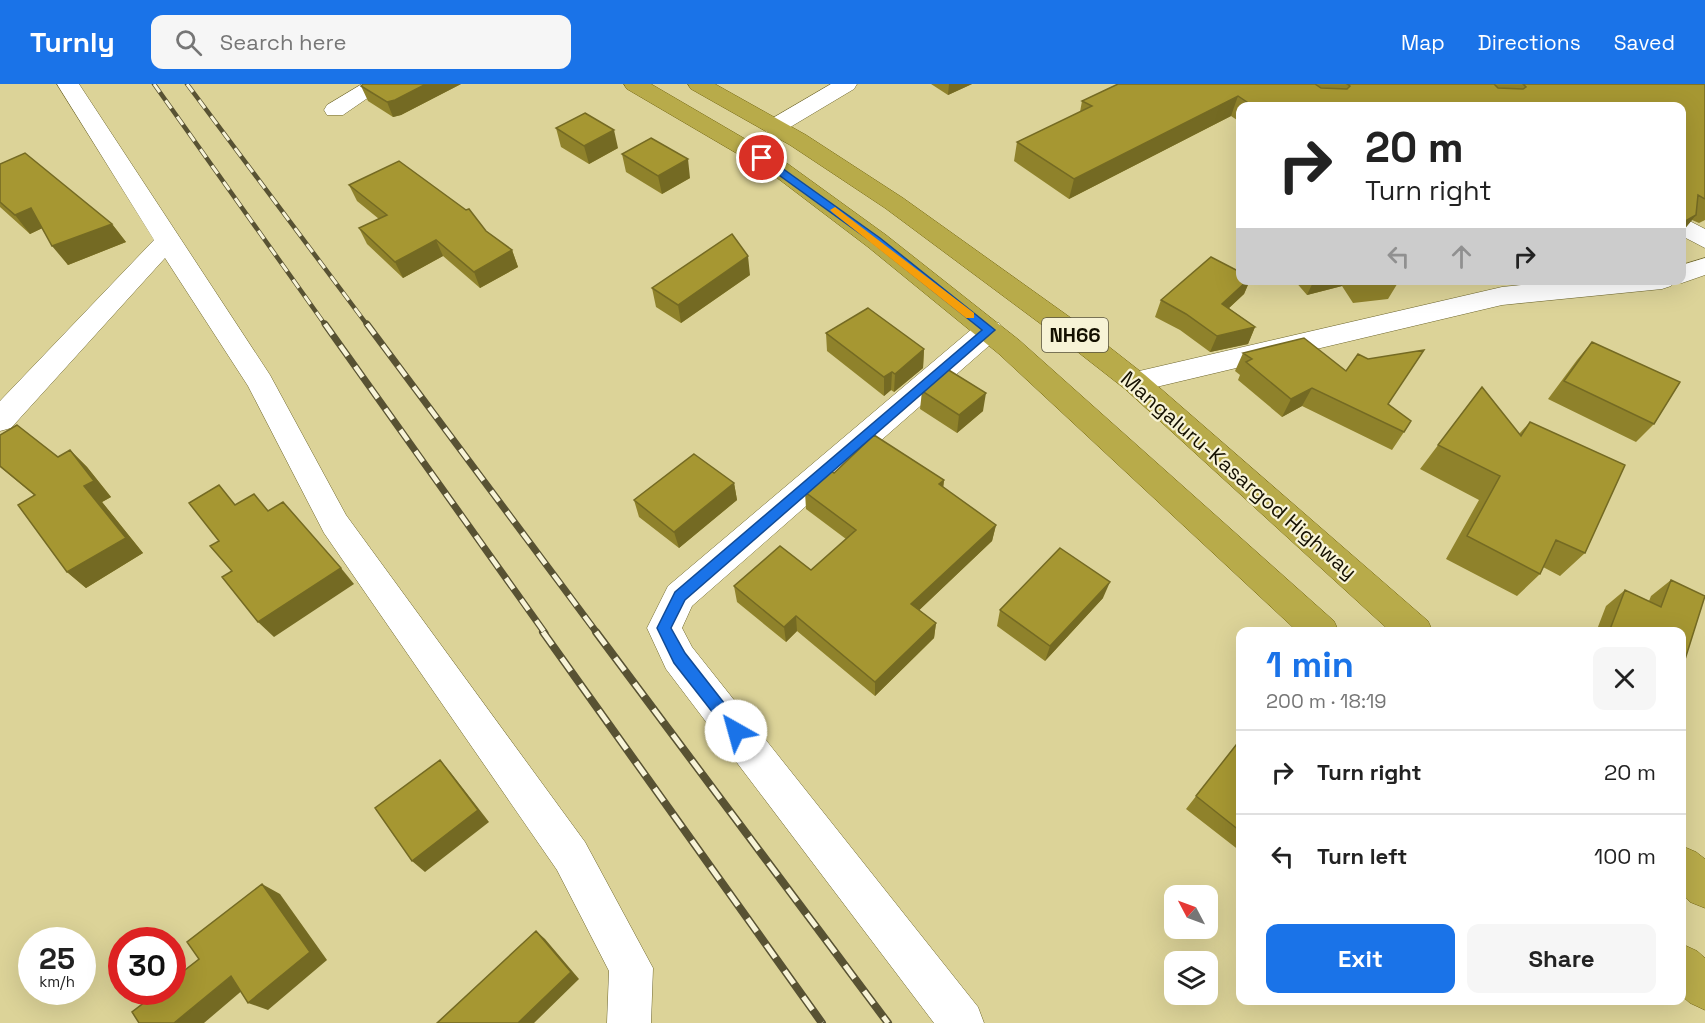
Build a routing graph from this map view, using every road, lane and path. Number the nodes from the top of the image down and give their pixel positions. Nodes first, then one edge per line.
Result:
1 (68, 84) edge
2 (377, 84) edge
3 (634, 84) edge
4 (699, 84) edge
5 (846, 84) edge
6 (335, 110) dead end
7 (774, 127) junction
8 (1686, 228) edge
9 (1705, 240) edge
10 (167, 241) junction
11 (1705, 266) edge
12 (1686, 273) edge
13 (1558, 285) edge
14 (1517, 287) edge
15 (989, 330) junction
16 (1135, 382) junction
17 (0, 420) edge
18 (1317, 627) edge
19 (1410, 627) edge
20 (1686, 870) edge
21 (1705, 887) edge
22 (1686, 970) edge
23 (1705, 988) edge
24 (629, 1023) edge
25 (962, 1023) edge

1 - 10 street
2 - 6 street
3 - 15 highway, NH66
4 - 7 highway, Mangaluru-Kasargod Highway / NH66
5 - 7 street
7 - 16 highway, Mangaluru-Kasargod Highway / NH66
8 - 9 street
10 - 17 street
10 - 24 street
11 - 12 street
13 - 14 street
14 - 16 street
15 - 18 highway, NH66
15 - 25 street
16 - 19 highway, Mangaluru-Kasargod Highway / NH66
20 - 21 highway
22 - 23 highway

